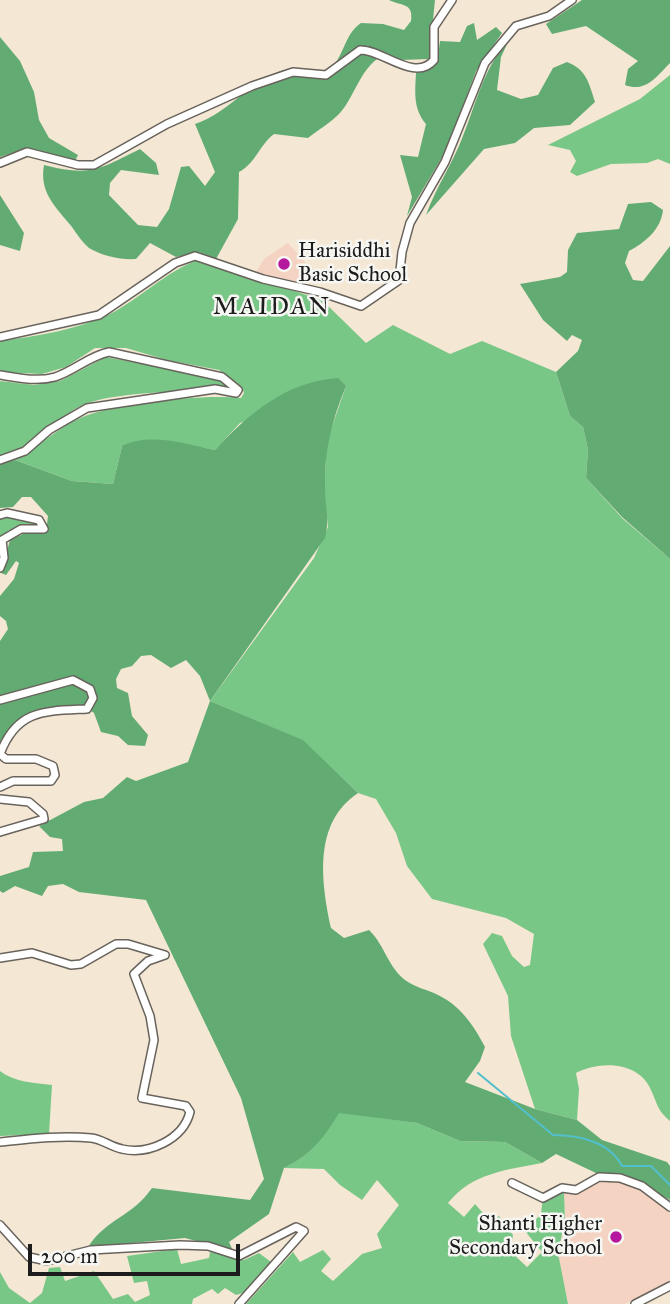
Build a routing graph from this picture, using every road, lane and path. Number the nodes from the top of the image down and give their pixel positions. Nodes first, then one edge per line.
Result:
1 (452, 0) edge
2 (572, 0) edge
3 (0, 163) edge
4 (0, 337) edge
5 (0, 375) edge
6 (0, 460) edge
7 (0, 515) edge
8 (0, 568) edge
9 (0, 700) edge
10 (0, 787) edge
11 (0, 799) edge
12 (0, 832) edge
13 (0, 958) edge
14 (0, 1142) edge
15 (512, 1183) dead end
16 (670, 1207) edge
17 (0, 1225) edge
18 (670, 1286) edge
19 (239, 1304) edge
20 (635, 1304) edge

1 - 3 street
2 - 4 street
5 - 6 street
7 - 8 street
9 - 10 street
11 - 12 street
13 - 14 street
15 - 16 street
17 - 19 street
18 - 20 street

